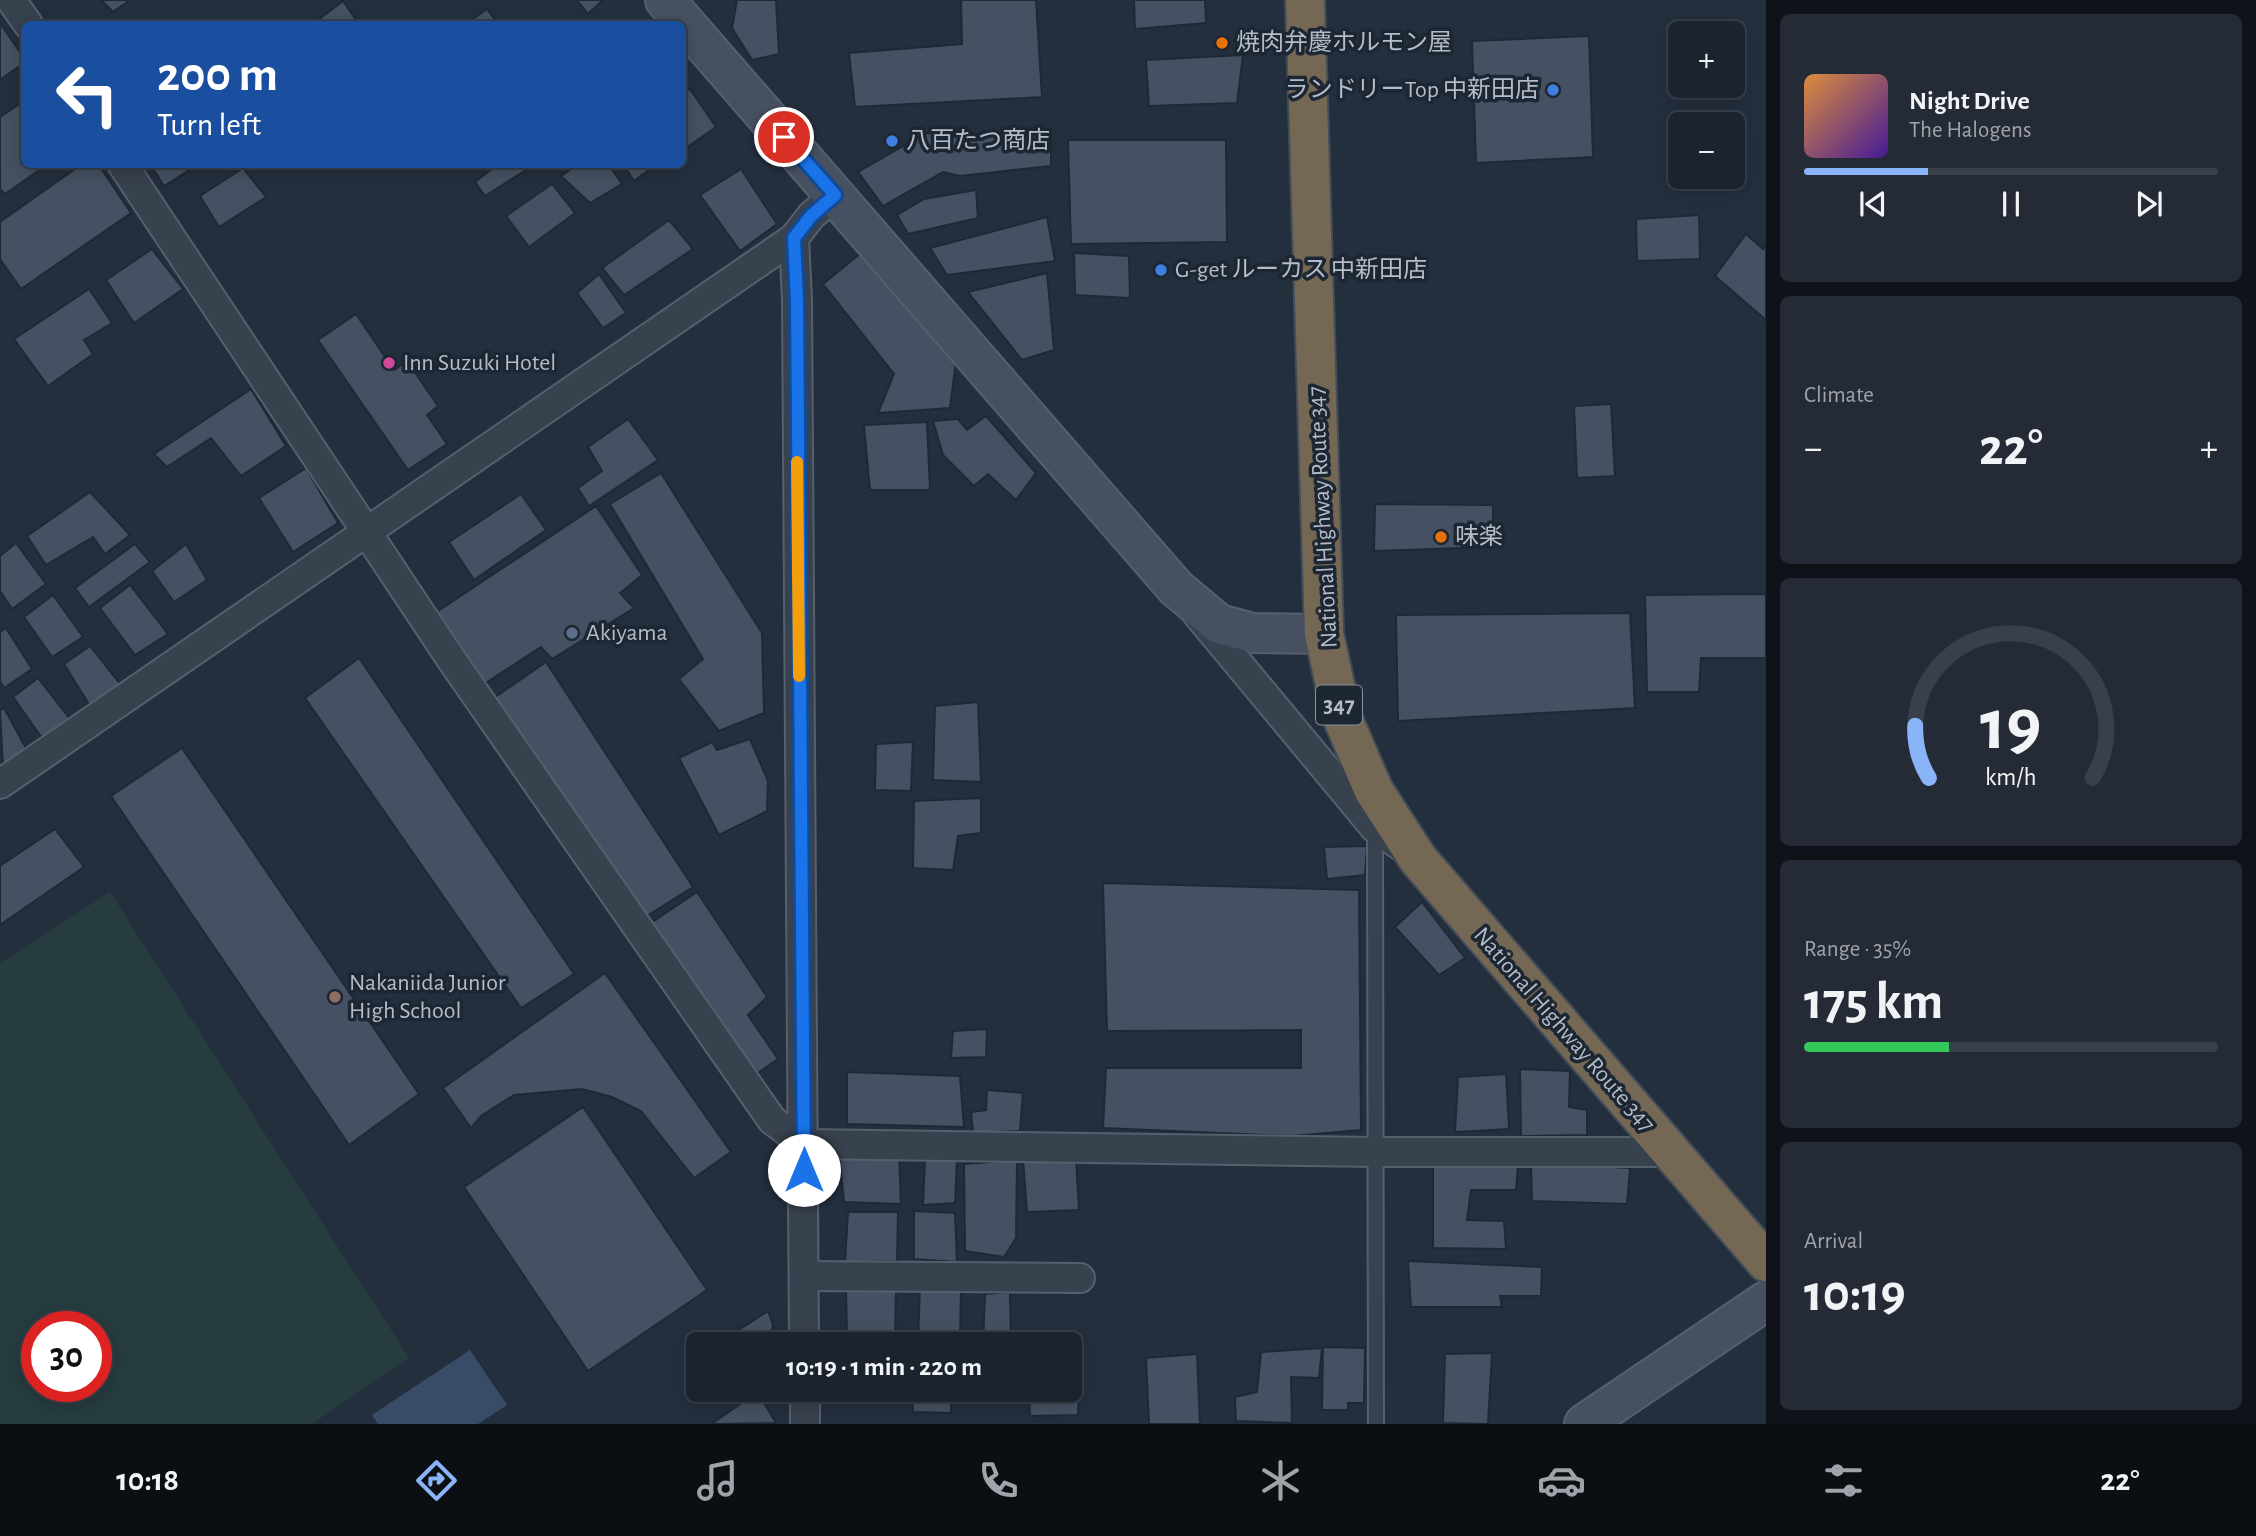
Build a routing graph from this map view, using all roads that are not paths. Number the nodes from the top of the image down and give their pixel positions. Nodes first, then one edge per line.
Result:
1 (12, 0) edge
2 (665, 0) edge
3 (1305, 0) edge
4 (26, 21) edge
5 (683, 21) edge
6 (686, 24) edge
7 (125, 168) edge
8 (835, 195) junction
9 (794, 238) junction
10 (368, 533) junction
11 (1176, 588) junction
12 (1324, 634) junction
13 (0, 784) edge
14 (1375, 828) junction
15 (1418, 859) junction
16 (804, 1144) junction
17 (1377, 1152) junction
18 (1668, 1152) junction
19 (1766, 1262) edge
20 (804, 1276) junction
21 (1080, 1278) dead end
22 (1766, 1301) edge
23 (804, 1332) edge
24 (805, 1402) edge
25 (805, 1424) edge
26 (1376, 1424) edge
27 (1584, 1424) edge

1 - 4 street
2 - 5 street
3 - 12 highway, National Highway Route 347 / 347
6 - 8 street
7 - 10 street
8 - 9 street
8 - 11 street
9 - 10 street
9 - 16 street
10 - 13 street
10 - 16 street
11 - 12 street
11 - 14 street
12 - 15 highway, National Highway Route 347 / 347
14 - 15 street
14 - 17 lane
15 - 18 highway, National Highway Route 347 / 347
16 - 17 street
16 - 20 street
17 - 18 street
17 - 26 lane
18 - 19 highway, National Highway Route 347 / 347
20 - 21 street
20 - 23 street
22 - 27 street
24 - 25 street

